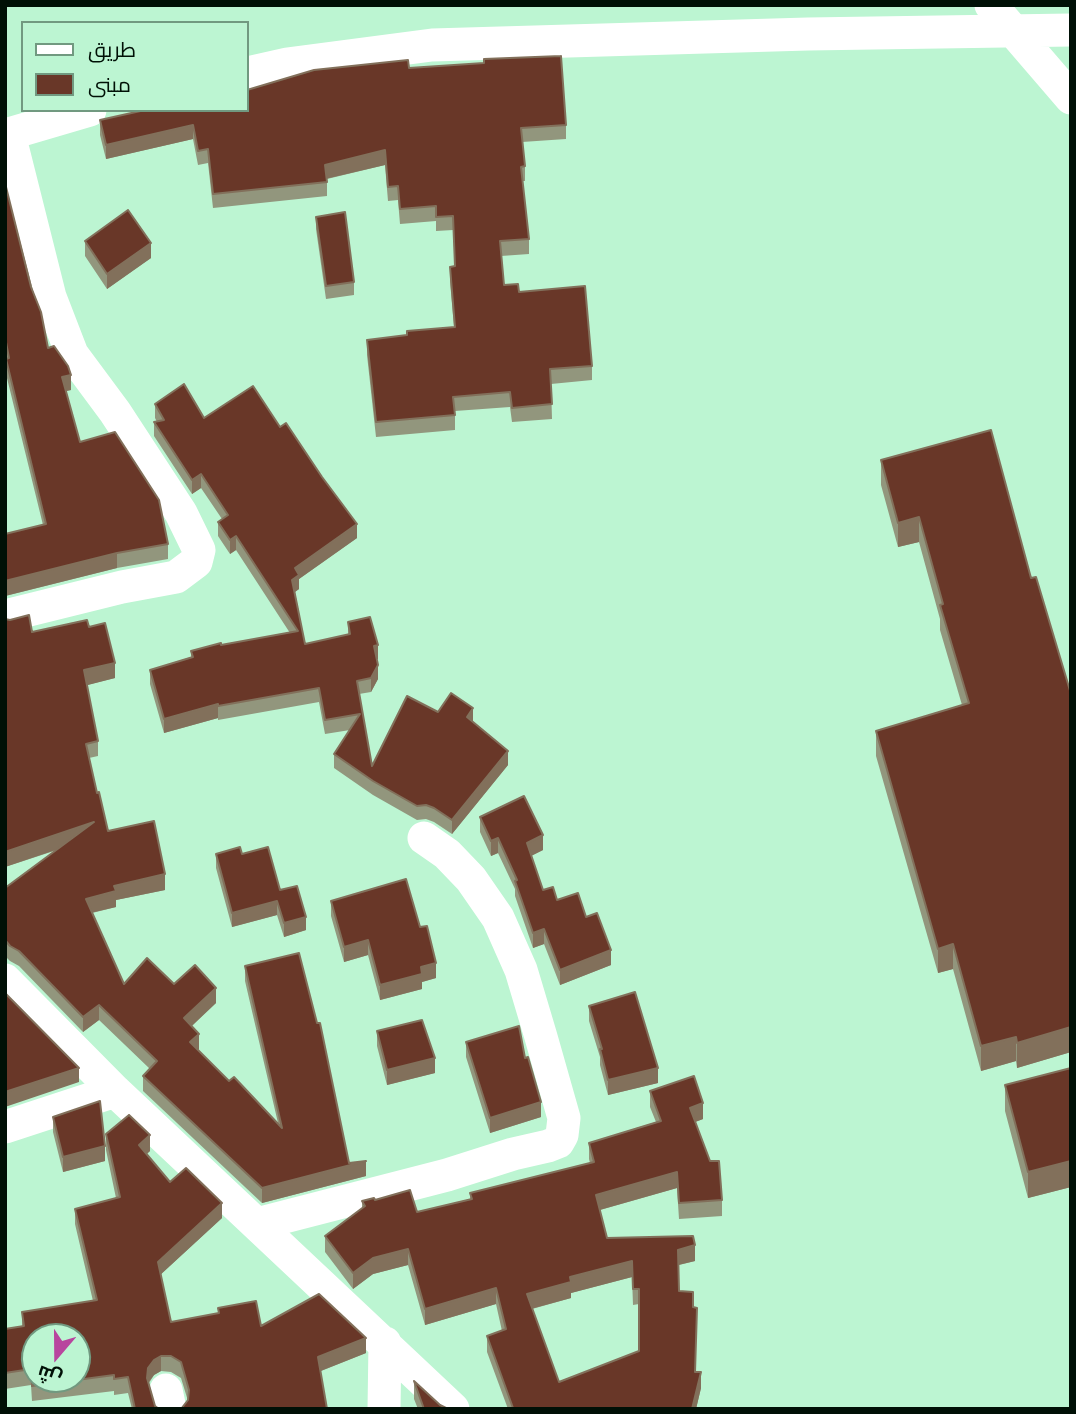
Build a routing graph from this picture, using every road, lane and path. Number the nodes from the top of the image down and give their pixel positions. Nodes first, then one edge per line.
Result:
1 (991, 5) edge
2 (1071, 30) edge
3 (1013, 31) junction
4 (248, 73) edge
5 (1071, 99) edge
6 (83, 112) edge
7 (7, 134) edge
8 (5, 616) edge
9 (424, 838) dead end
10 (5, 980) edge
11 (115, 1091) junction
12 (5, 1127) edge
13 (257, 1224) junction
14 (385, 1343) junction
15 (384, 1409) edge
16 (453, 1409) edge

1 - 3 street
2 - 3 street
3 - 4 street
3 - 5 street
6 - 7 street
7 - 8 street
9 - 13 street
10 - 11 street
11 - 12 street
11 - 13 street
13 - 14 street
14 - 15 street
14 - 16 street

